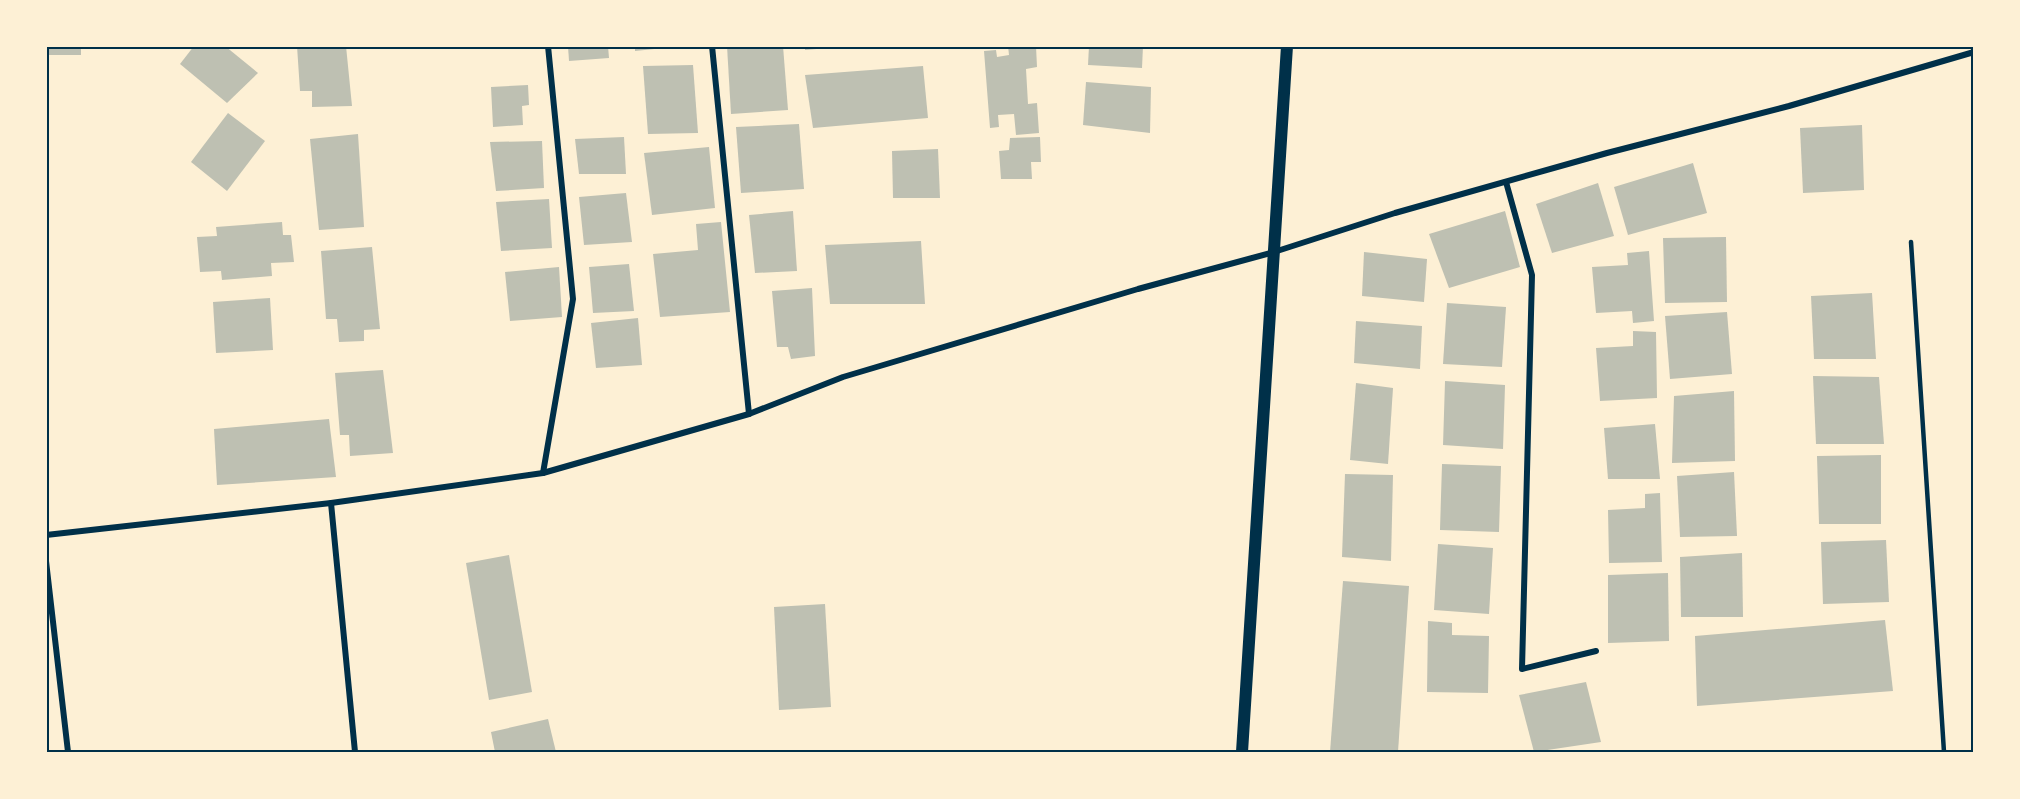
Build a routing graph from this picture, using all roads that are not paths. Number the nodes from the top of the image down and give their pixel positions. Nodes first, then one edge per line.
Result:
1 (548, 46) edge
2 (712, 46) edge
3 (1287, 46) edge
4 (1974, 52) edge
5 (1506, 182) junction
6 (1911, 242) dead end
7 (1274, 252) junction
8 (749, 414) junction
9 (543, 472) junction
10 (331, 503) junction
11 (46, 535) edge
12 (46, 561) edge
13 (1596, 651) dead end
14 (68, 753) edge
15 (355, 753) edge
16 (1242, 753) edge
17 (1944, 753) edge

1 - 9 street
2 - 8 street
3 - 7 main road
4 - 5 street
5 - 7 street
5 - 13 street
6 - 17 lane
7 - 8 street
7 - 16 main road
8 - 9 street
9 - 10 street
10 - 11 street
10 - 15 street
12 - 14 street

